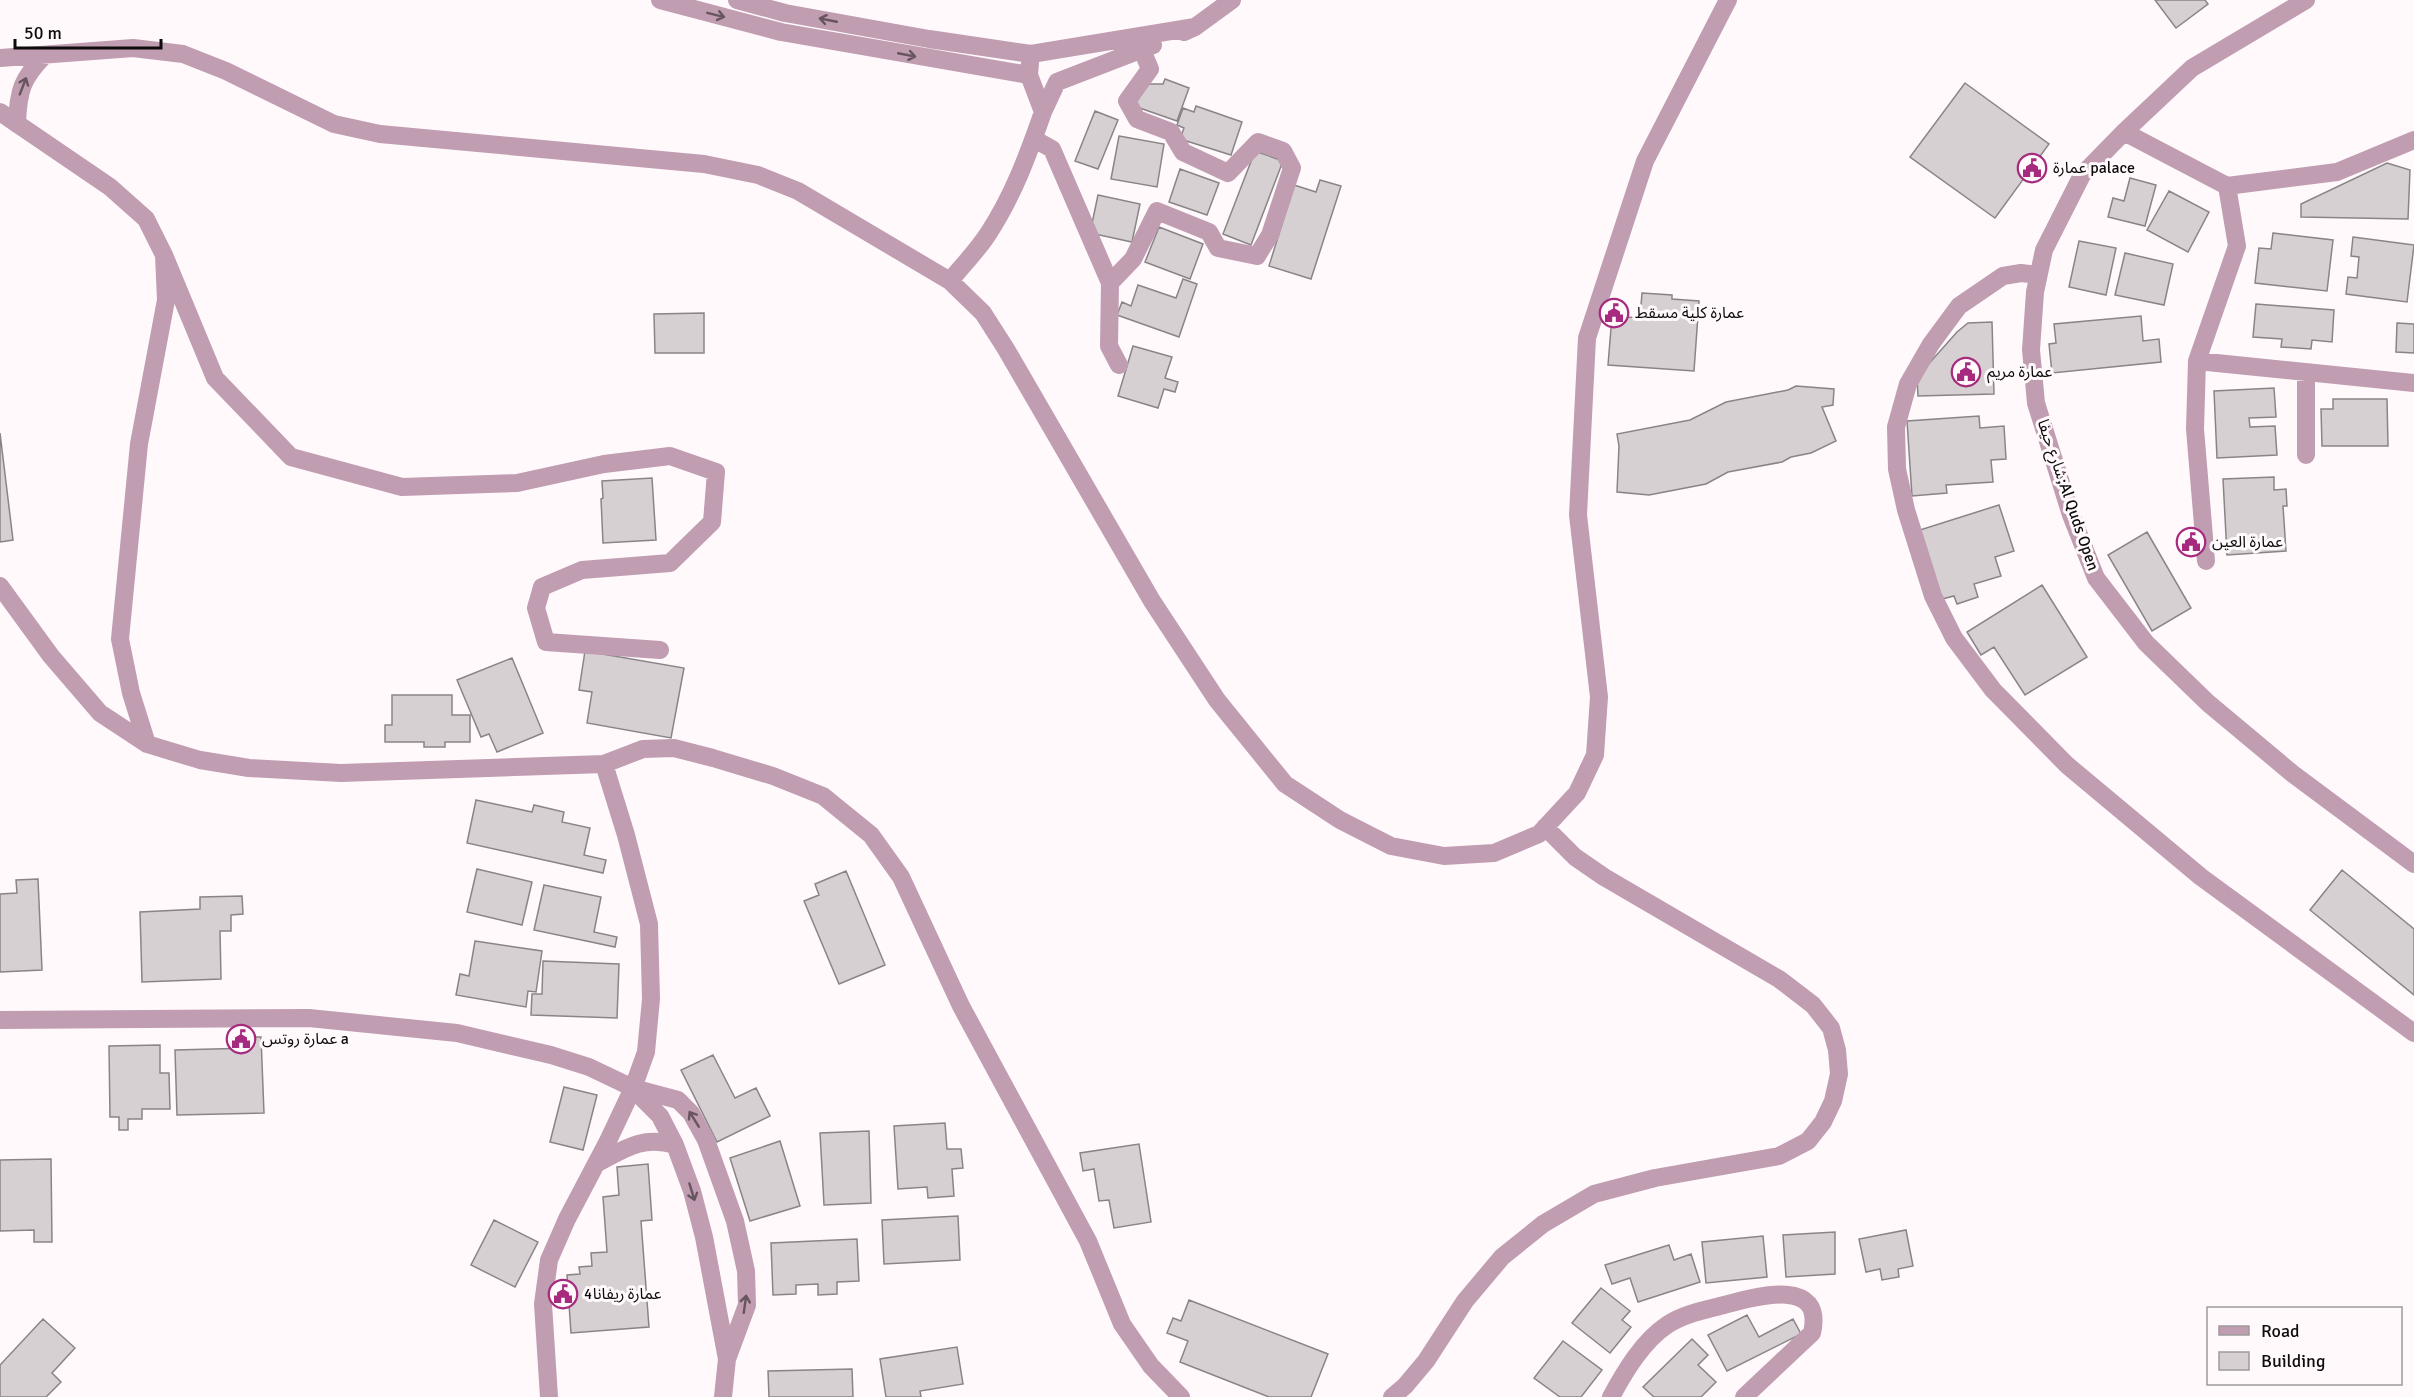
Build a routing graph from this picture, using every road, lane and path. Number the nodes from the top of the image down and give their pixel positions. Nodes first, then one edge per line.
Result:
1 (660, 0) edge
2 (737, 0) edge
3 (1232, 0) edge
4 (1728, 0) edge
5 (2306, 0) edge
6 (1195, 27) junction
7 (1142, 50) junction
8 (1031, 54) junction
9 (45, 55) junction
10 (0, 58) edge
11 (1029, 75) junction
12 (0, 112) edge
13 (1043, 112) junction
14 (17, 124) junction
15 (2124, 132) junction
16 (1034, 139) junction
17 (2414, 140) edge
18 (2227, 186) junction
19 (164, 255) junction
20 (2038, 275) junction
21 (950, 281) junction
22 (1110, 283) junction
23 (193, 324) junction
24 (157, 345) junction
25 (2197, 361) junction
26 (1119, 364) dead end
27 (2306, 372) junction
28 (2414, 383) edge
29 (2306, 455) dead end
30 (2205, 561) dead end
31 (0, 586) edge
32 (660, 650) dead end
33 (147, 744) junction
34 (604, 764) junction
35 (1545, 827) junction
36 (2414, 864) edge
37 (0, 1020) edge
38 (2414, 1033) edge
39 (633, 1088) junction
40 (675, 1145) junction
41 (596, 1164) junction
42 (727, 1359) junction
43 (549, 1397) edge
44 (723, 1397) edge
45 (1181, 1397) edge
46 (1392, 1397) edge
47 (1611, 1397) edge
48 (1744, 1397) edge

1 -> 11 street
8 -> 2 street
3 - 6 street
4 - 35 street
5 - 15 street, شارع حيفا;Al Quds Open
6 - 7 street
6 - 8 street
7 - 13 street
7 - 22 street
8 - 11 street
9 - 10 street
14 -> 9 street
9 - 21 street
11 - 13 street
12 - 14 street
13 - 16 street
14 - 19 street
15 - 18 street
15 - 20 street, شارع حيفا;Al Quds Open
16 - 21 street
16 - 22 street
17 - 18 street
18 - 25 street
19 - 23 street
19 - 24 street
20 - 36 street, شارع حيفا;Al Quds Open
20 - 38 street
21 - 35 street
22 - 26 street
23 - 24 street
23 - 32 street
24 - 33 street
25 - 27 street
25 - 30 street
27 - 28 street
27 - 29 street
31 - 33 street
33 - 34 street
34 - 39 street
34 - 45 street
35 - 46 street
37 - 39 street
39 - 40 street
39 - 41 street
42 -> 39 street
40 - 41 street
40 -> 42 street
41 - 43 street
42 - 44 street
47 - 48 street

